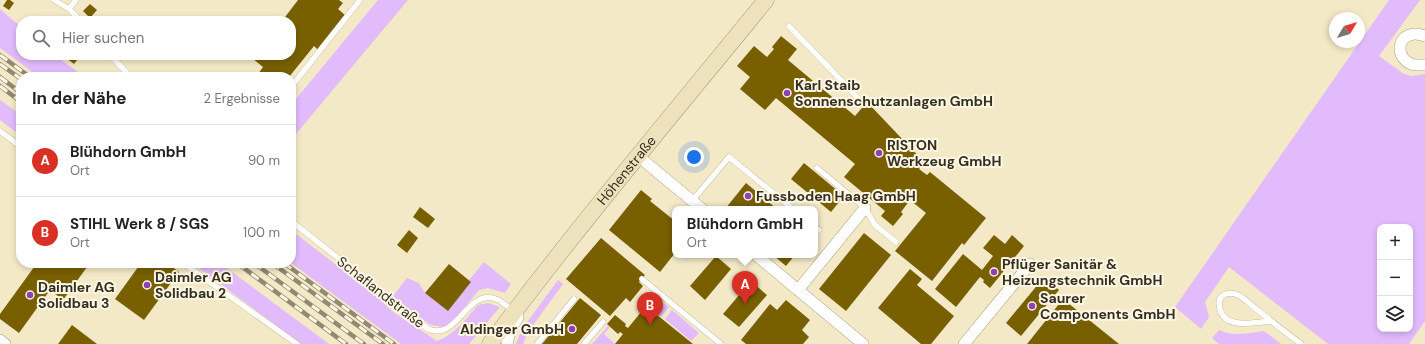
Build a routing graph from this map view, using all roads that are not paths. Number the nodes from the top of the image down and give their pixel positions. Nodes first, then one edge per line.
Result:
1 (54, 0) edge
2 (76, 0) edge
3 (360, 0) edge
4 (766, 0) edge
5 (69, 9) junction
6 (76, 16) edge
7 (789, 26) dead end
8 (1425, 36) edge
9 (115, 60) edge
10 (1425, 65) edge
11 (127, 72) edge
12 (296, 81) edge
13 (859, 99) dead end
14 (0, 131) edge
15 (16, 143) edge
16 (638, 156) junction
17 (817, 168) dead end
18 (692, 201) junction
19 (698, 206) edge
20 (789, 206) edge
21 (865, 208) junction
22 (296, 225) edge
23 (896, 242) dead end
24 (760, 258) edge
25 (1030, 264) dead end
26 (190, 268) edge
27 (642, 279) dead end
28 (534, 287) junction
29 (798, 290) junction
30 (574, 299) dead end
31 (514, 312) junction
32 (1271, 321) junction
33 (602, 322) dead end
34 (0, 340) edge
35 (5, 344) edge
36 (297, 344) edge
37 (490, 344) edge
38 (507, 344) edge
39 (537, 344) edge
40 (584, 344) edge
41 (721, 344) edge
42 (863, 344) edge
43 (964, 344) edge
44 (1300, 344) edge

1 - 5 lane
2 - 5 lane
3 - 12 lane
4 - 16 main road, Höhenstraße
5 - 6 lane
7 - 13 lane
8 - 10 street
9 - 11 lane
14 - 15 lane
16 - 18 street
16 - 28 main road, Höhenstraße
17 - 21 lane
18 - 19 street
18 - 20 lane
21 - 23 lane
21 - 29 street
22 - 31 lane, Schaflandstraße
24 - 29 street
25 - 43 street
26 - 36 lane
27 - 41 lane
28 - 31 main road, Höhenstraße
28 - 38 street
29 - 42 street
30 - 39 lane
31 - 37 main road, Höhenstraße
32 - 32 lane
32 - 44 lane
33 - 40 lane
34 - 35 street

